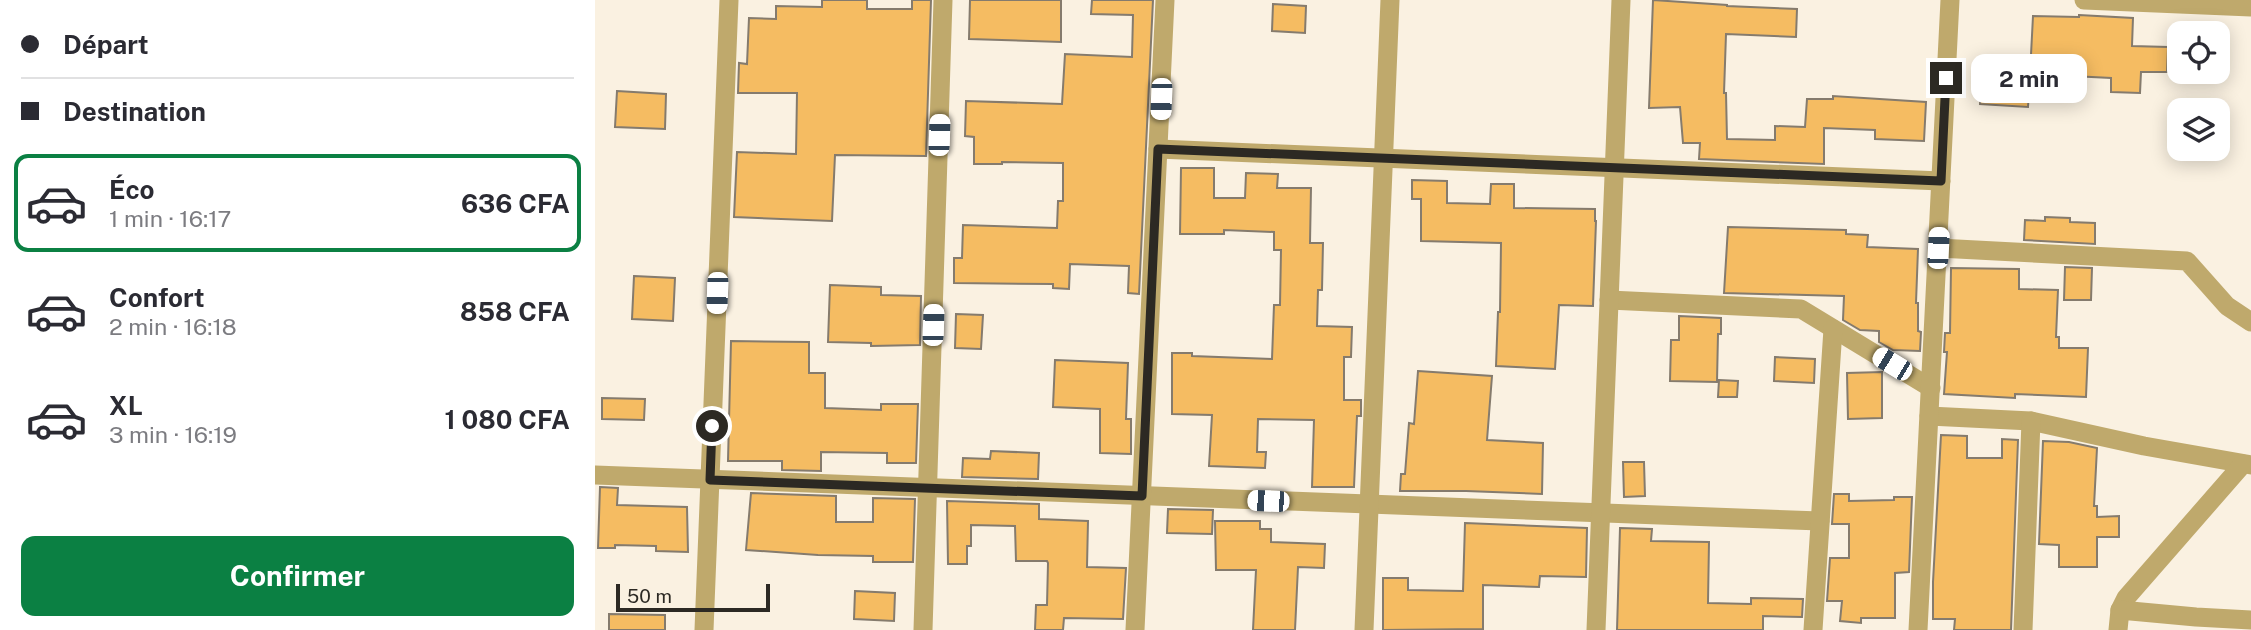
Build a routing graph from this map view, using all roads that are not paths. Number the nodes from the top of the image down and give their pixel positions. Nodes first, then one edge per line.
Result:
1 (729, 0) edge
2 (943, 0) edge
3 (1165, 0) edge
4 (1391, 0) edge
5 (1621, 0) edge
6 (1950, 0) edge
7 (2084, 0) edge
8 (2251, 6) edge
9 (1158, 149) junction
10 (1384, 158) junction
11 (1615, 168) junction
12 (1941, 181) junction
13 (1938, 248) junction
14 (1609, 300) junction
15 (2251, 322) edge
16 (1833, 329) junction
17 (1931, 388) junction
18 (1929, 416) junction
19 (2031, 421) junction
20 (2247, 465) edge
21 (595, 475) edge
22 (710, 480) junction
23 (927, 488) junction
24 (1142, 496) junction
25 (1370, 504) junction
26 (1601, 513) junction
27 (1820, 522) junction
28 (2119, 620) edge
29 (2251, 620) edge
30 (704, 630) edge
31 (923, 630) edge
32 (1135, 630) edge
33 (1364, 630) edge
34 (1596, 630) edge
35 (1813, 630) edge
36 (1918, 630) edge
37 (2023, 630) edge

1 - 22 street
2 - 23 street
3 - 9 street
4 - 10 street
5 - 11 street
6 - 12 street
7 - 8 street
9 - 10 street
9 - 24 street
10 - 11 street
10 - 25 street
11 - 12 street
11 - 14 street
12 - 13 street
13 - 15 street
13 - 17 street
14 - 16 street
14 - 26 street
16 - 17 street
16 - 27 street
17 - 18 street
18 - 19 street
18 - 36 street
19 - 20 street
19 - 37 street
20 - 28 street
21 - 22 street
22 - 23 street
22 - 30 street
23 - 24 street
23 - 31 street
24 - 25 street
24 - 32 street
25 - 26 street
25 - 33 street
26 - 27 street
26 - 34 street
27 - 35 street
28 - 29 street

